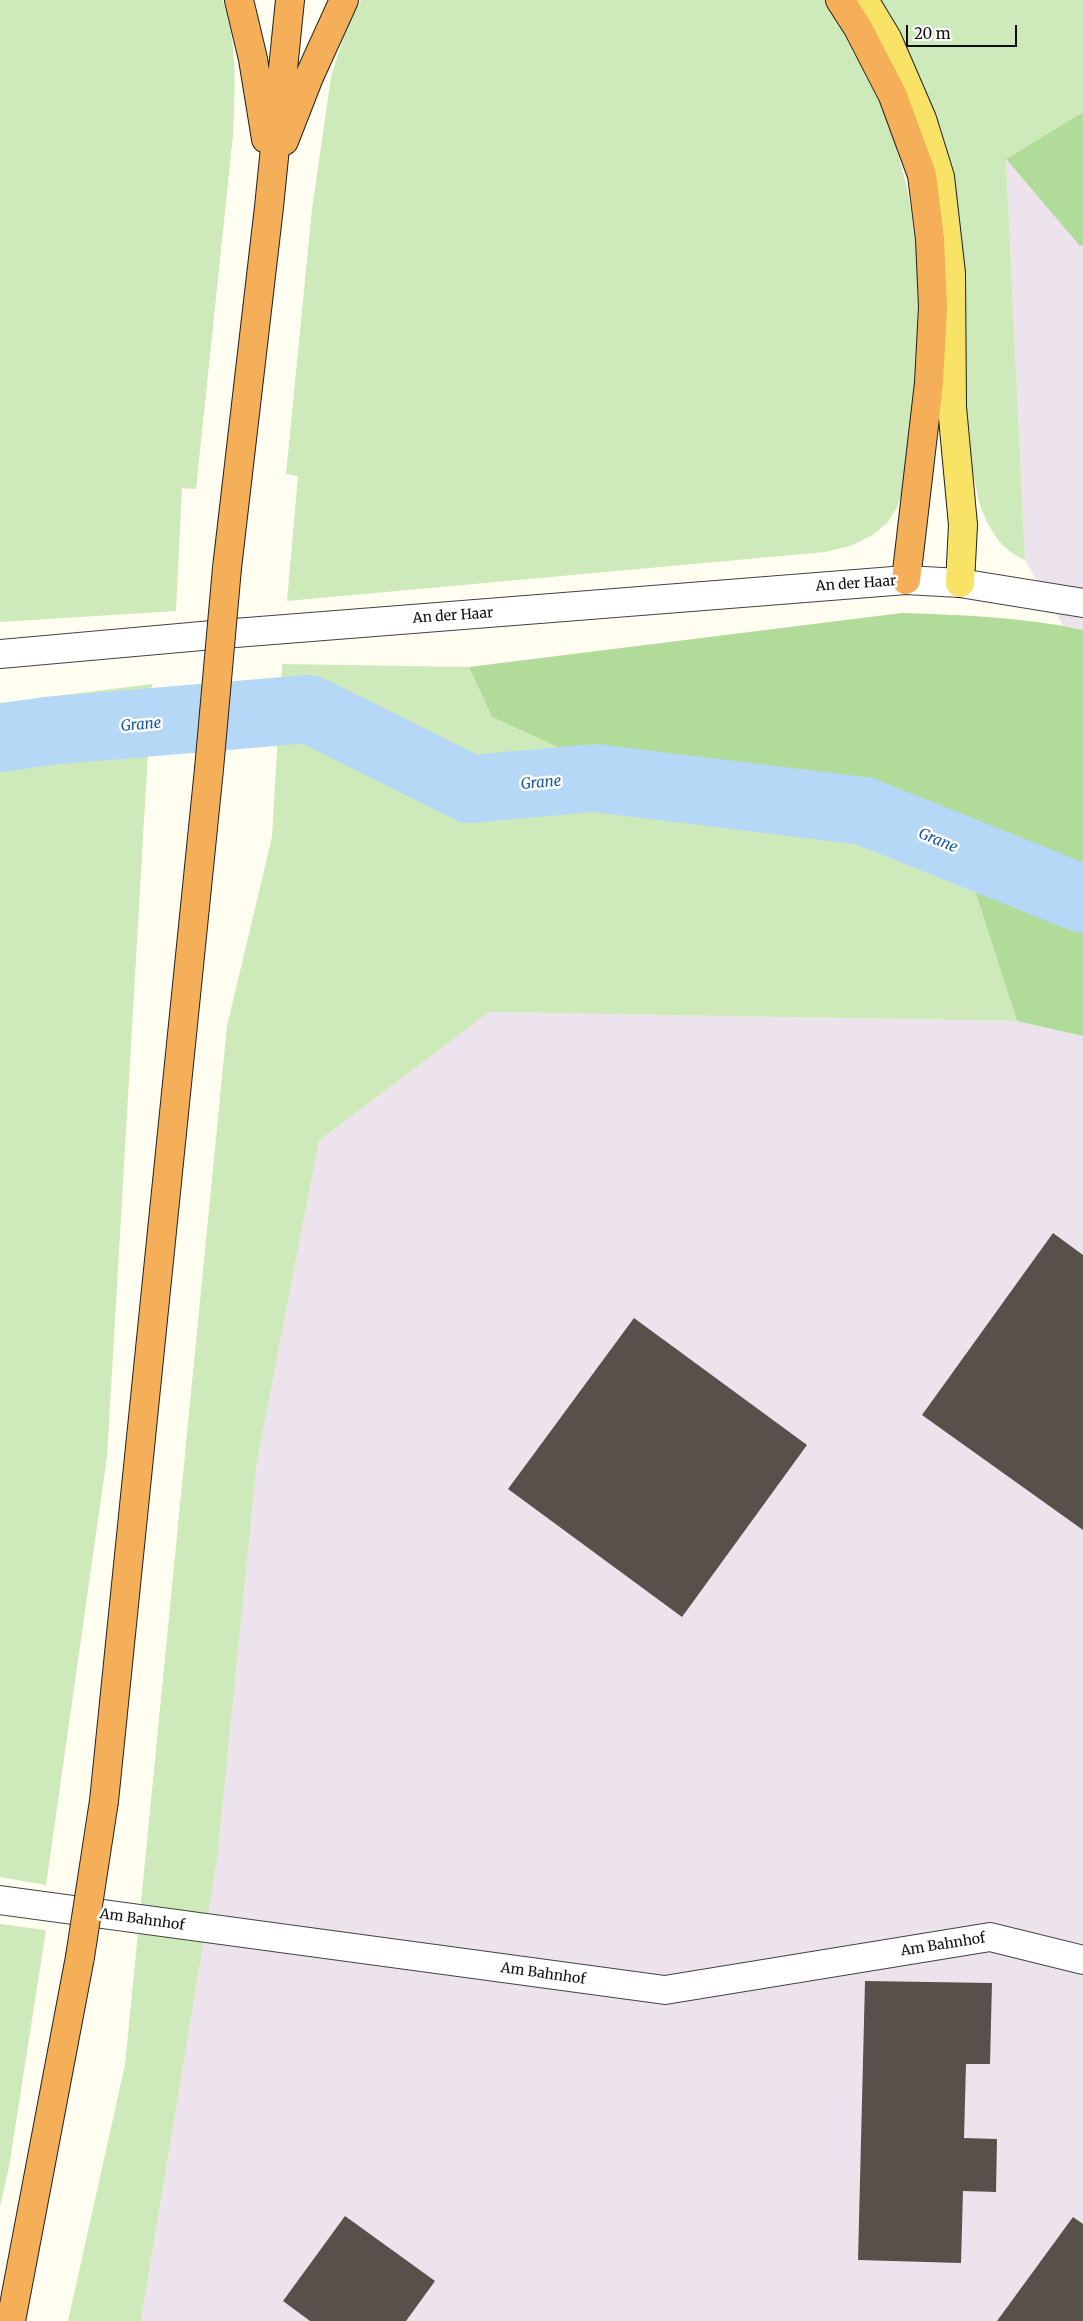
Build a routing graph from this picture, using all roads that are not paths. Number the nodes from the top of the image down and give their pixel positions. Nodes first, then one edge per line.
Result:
1 (239, 0) edge
2 (290, 0) edge
3 (344, 0) edge
4 (840, 0) edge
5 (864, 0) edge
6 (271, 175) junction
7 (906, 580) junction
8 (960, 584) junction
9 (1071, 601) edge
10 (0, 654) edge
11 (0, 1900) edge
12 (1083, 1960) edge
13 (11, 2321) edge

1 - 6 highway
2 - 6 highway
3 - 6 highway
4 - 7 highway
5 - 8 main road
6 - 13 highway, bridge
7 - 8 street, An der Haar
7 - 10 street, An der Haar
8 - 9 street, An der Haar
11 - 12 street, Am Bahnhof

